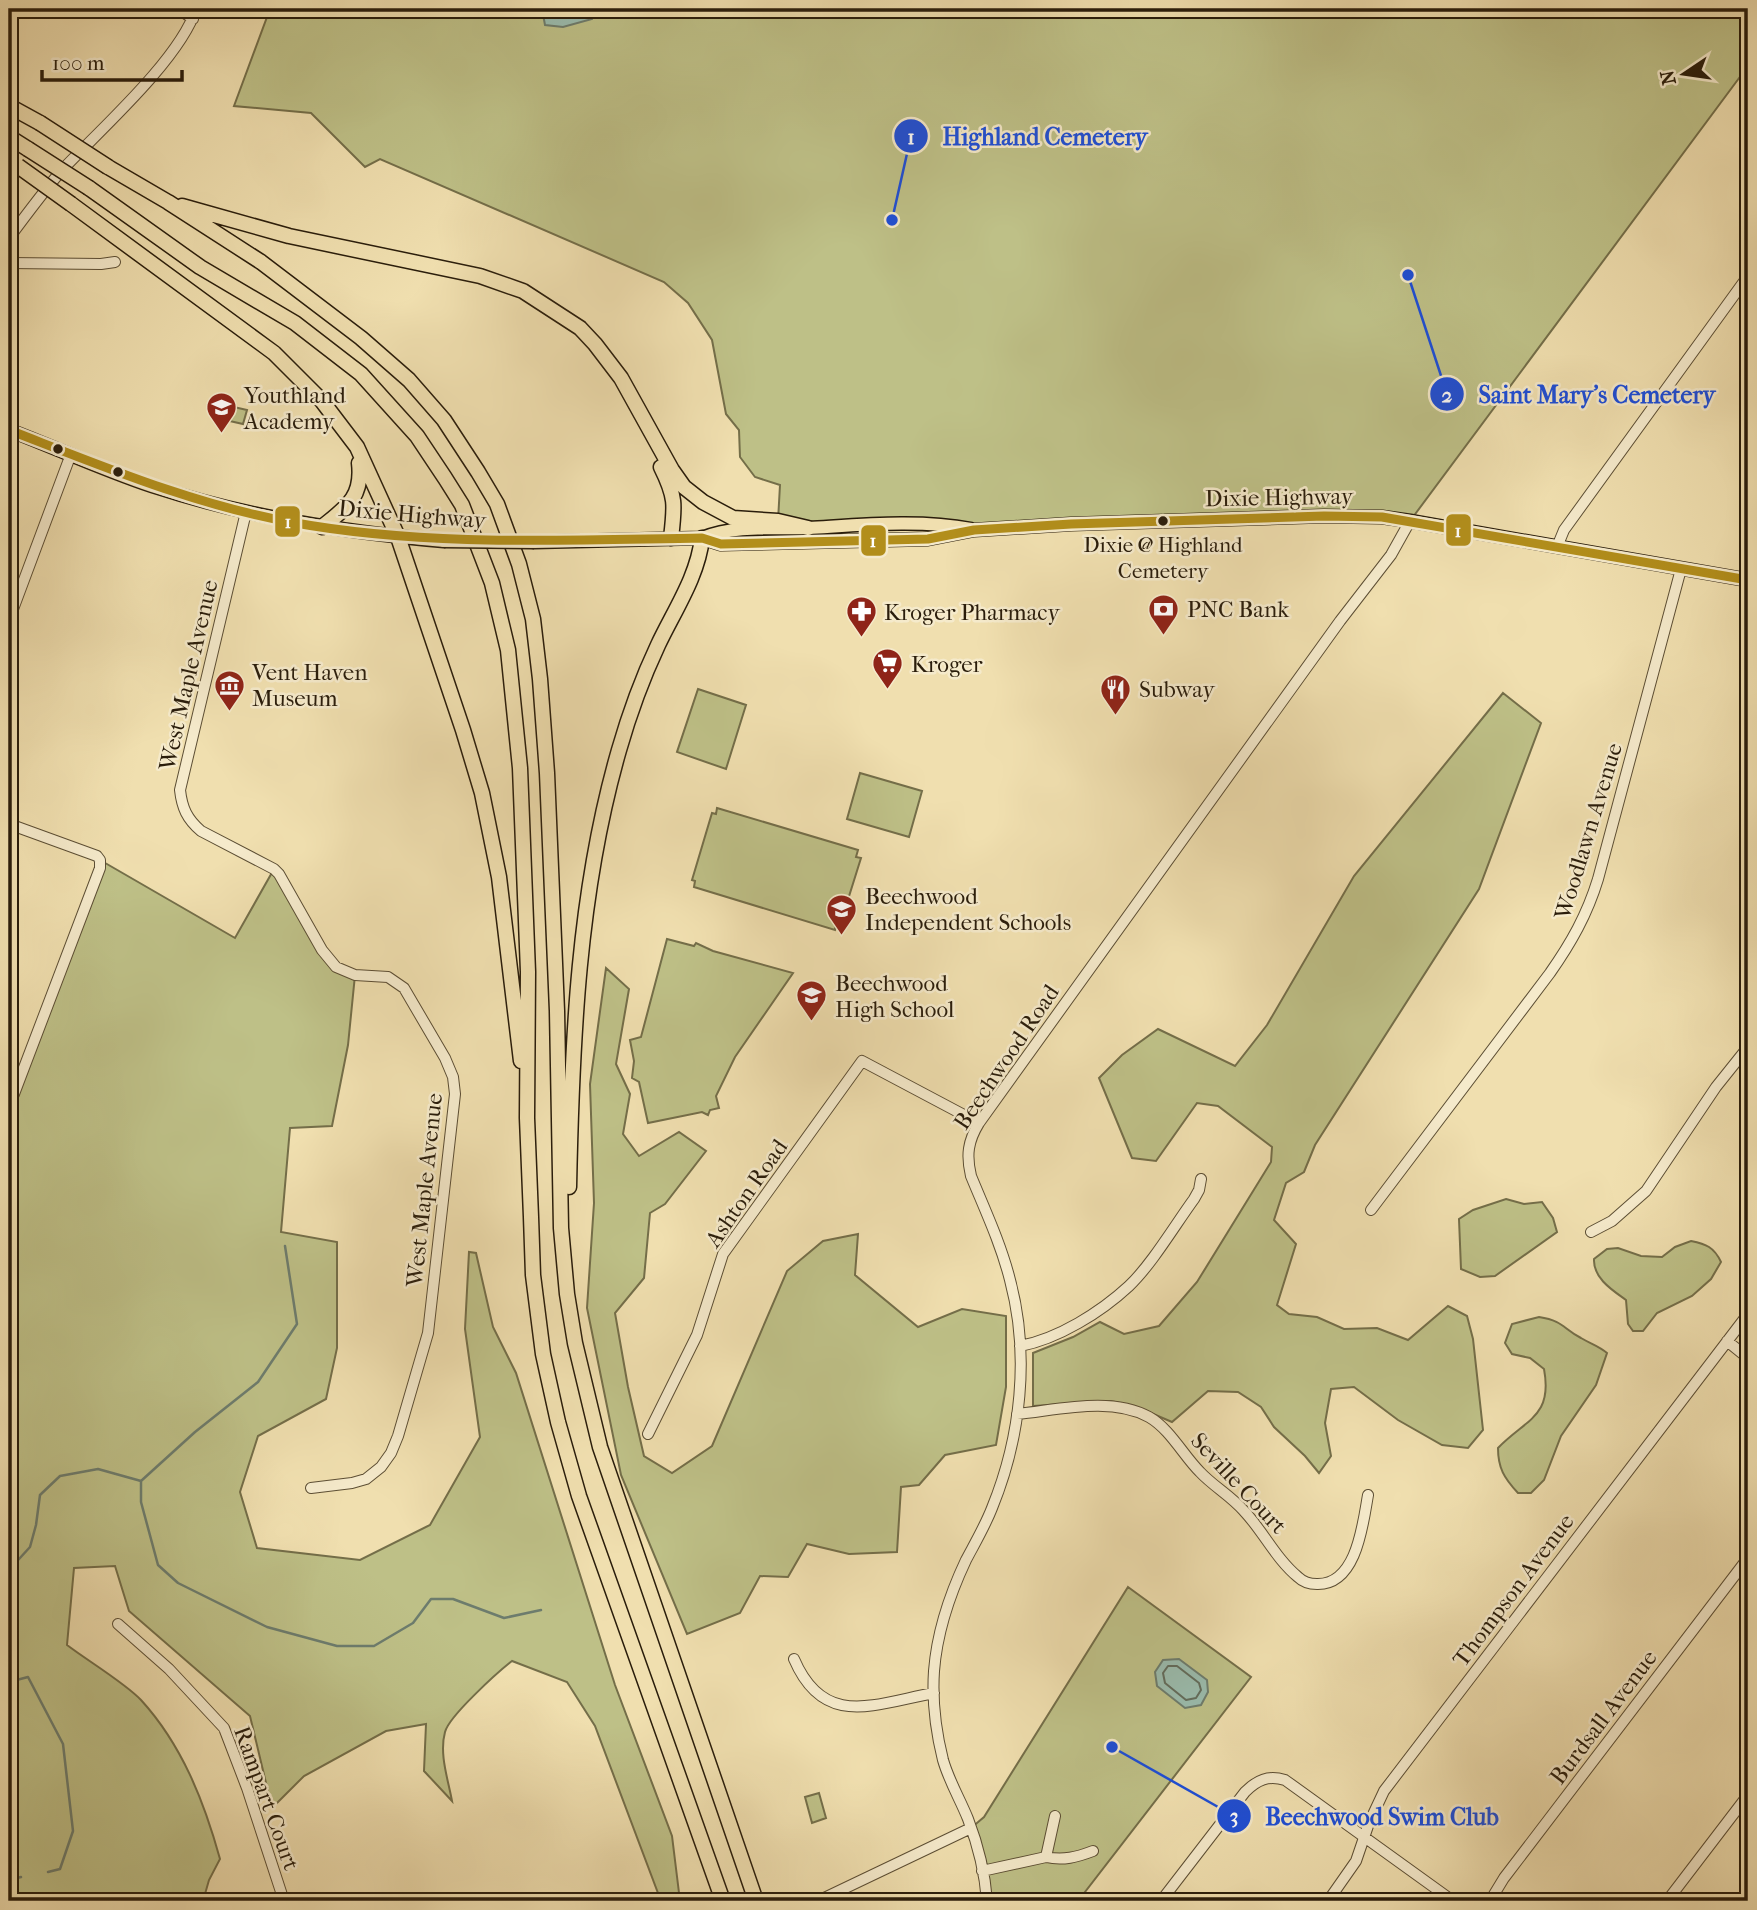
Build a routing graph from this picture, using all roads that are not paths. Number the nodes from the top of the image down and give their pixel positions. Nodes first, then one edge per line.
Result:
1 (179, 9) edge
2 (195, 14) edge
3 (9, 106) edge
4 (9, 137) edge
5 (13, 163) edge
6 (168, 202) junction
7 (9, 238) edge
8 (115, 262) dead end
9 (9, 263) edge
10 (1748, 276) edge
11 (646, 426) junction
12 (9, 430) edge
13 (357, 447) junction
14 (71, 454) junction
15 (246, 512) junction
16 (1410, 521) junction
17 (322, 527) junction
18 (808, 528) junction
19 (974, 530) junction
20 (398, 537) junction
21 (671, 538) junction
22 (702, 538) junction
23 (1557, 547) junction
24 (1681, 569) junction
25 (1748, 580) edge
26 (9, 620) edge
27 (9, 824) edge
28 (1748, 1048) edge
29 (9, 1100) edge
30 (527, 1118) junction
31 (979, 1123) junction
32 (1201, 1179) dead end
33 (1371, 1210) dead end
34 (1591, 1232) dead end
35 (567, 1294) junction
36 (1748, 1314) edge
37 (1727, 1341) junction
38 (1020, 1346) junction
39 (1748, 1358) edge
40 (1017, 1414) junction
41 (648, 1434) dead end
42 (311, 1488) dead end
43 (1368, 1494) dead end
44 (1748, 1558) edge
45 (118, 1624) dead end
46 (794, 1658) dead end
47 (934, 1693) junction
48 (1748, 1796) edge
49 (1055, 1816) dead end
50 (971, 1828) junction
51 (1365, 1838) junction
52 (1093, 1851) dead end
53 (1046, 1857) junction
54 (982, 1871) junction
55 (284, 1901) edge
56 (723, 1901) edge
57 (756, 1901) edge
58 (818, 1901) edge
59 (987, 1901) edge
60 (1161, 1901) edge
61 (1328, 1901) edge
62 (1453, 1901) edge
63 (1490, 1901) edge
64 (1667, 1901) edge

1 - 2 street
2 - 7 street
3 - 6 highway, bridge
4 - 30 highway, bridge
5 - 13 highway, bridge
6 - 11 highway
6 - 35 highway
8 - 9 street
10 - 23 street
11 - 18 highway
11 - 21 highway
12 - 14 main road, Dixie Highway
13 - 17 highway
13 - 20 highway
14 - 15 main road, Dixie Highway
14 - 26 street
15 - 17 main road, Dixie Highway
15 - 42 street, West Maple Avenue
16 - 19 main road, Dixie Highway
16 - 23 main road, Dixie Highway
16 - 31 street, Beechwood Road
17 - 20 main road, Dixie Highway
18 - 19 main road, Dixie Highway
18 - 22 main road, Dixie Highway
19 - 22 main road, Dixie Highway
20 - 21 main road, Dixie Highway, bridge
20 - 30 highway
21 - 22 main road, Dixie Highway
22 - 35 highway
23 - 24 main road, Dixie Highway
24 - 25 main road, Dixie Highway
24 - 33 street, Woodlawn Avenue
27 - 29 street
28 - 34 street
30 - 56 highway
31 - 38 street, Beechwood Road
31 - 41 street, Ashton Road
32 - 38 street
35 - 57 highway
36 - 37 street, Thompson Avenue
37 - 39 street
37 - 51 street, Thompson Avenue
38 - 40 street, Beechwood Road
40 - 43 street, Seville Court
40 - 47 street, Beechwood Road
44 - 63 street, Burdsall Avenue
45 - 55 street, Rampart Court
46 - 47 street
47 - 50 street, Beechwood Road
48 - 64 street
49 - 53 street
50 - 54 street, Beechwood Road
50 - 58 street
51 - 60 street
51 - 61 street, Thompson Avenue
51 - 62 street
52 - 53 street
53 - 54 street
54 - 59 street, Beechwood Road

